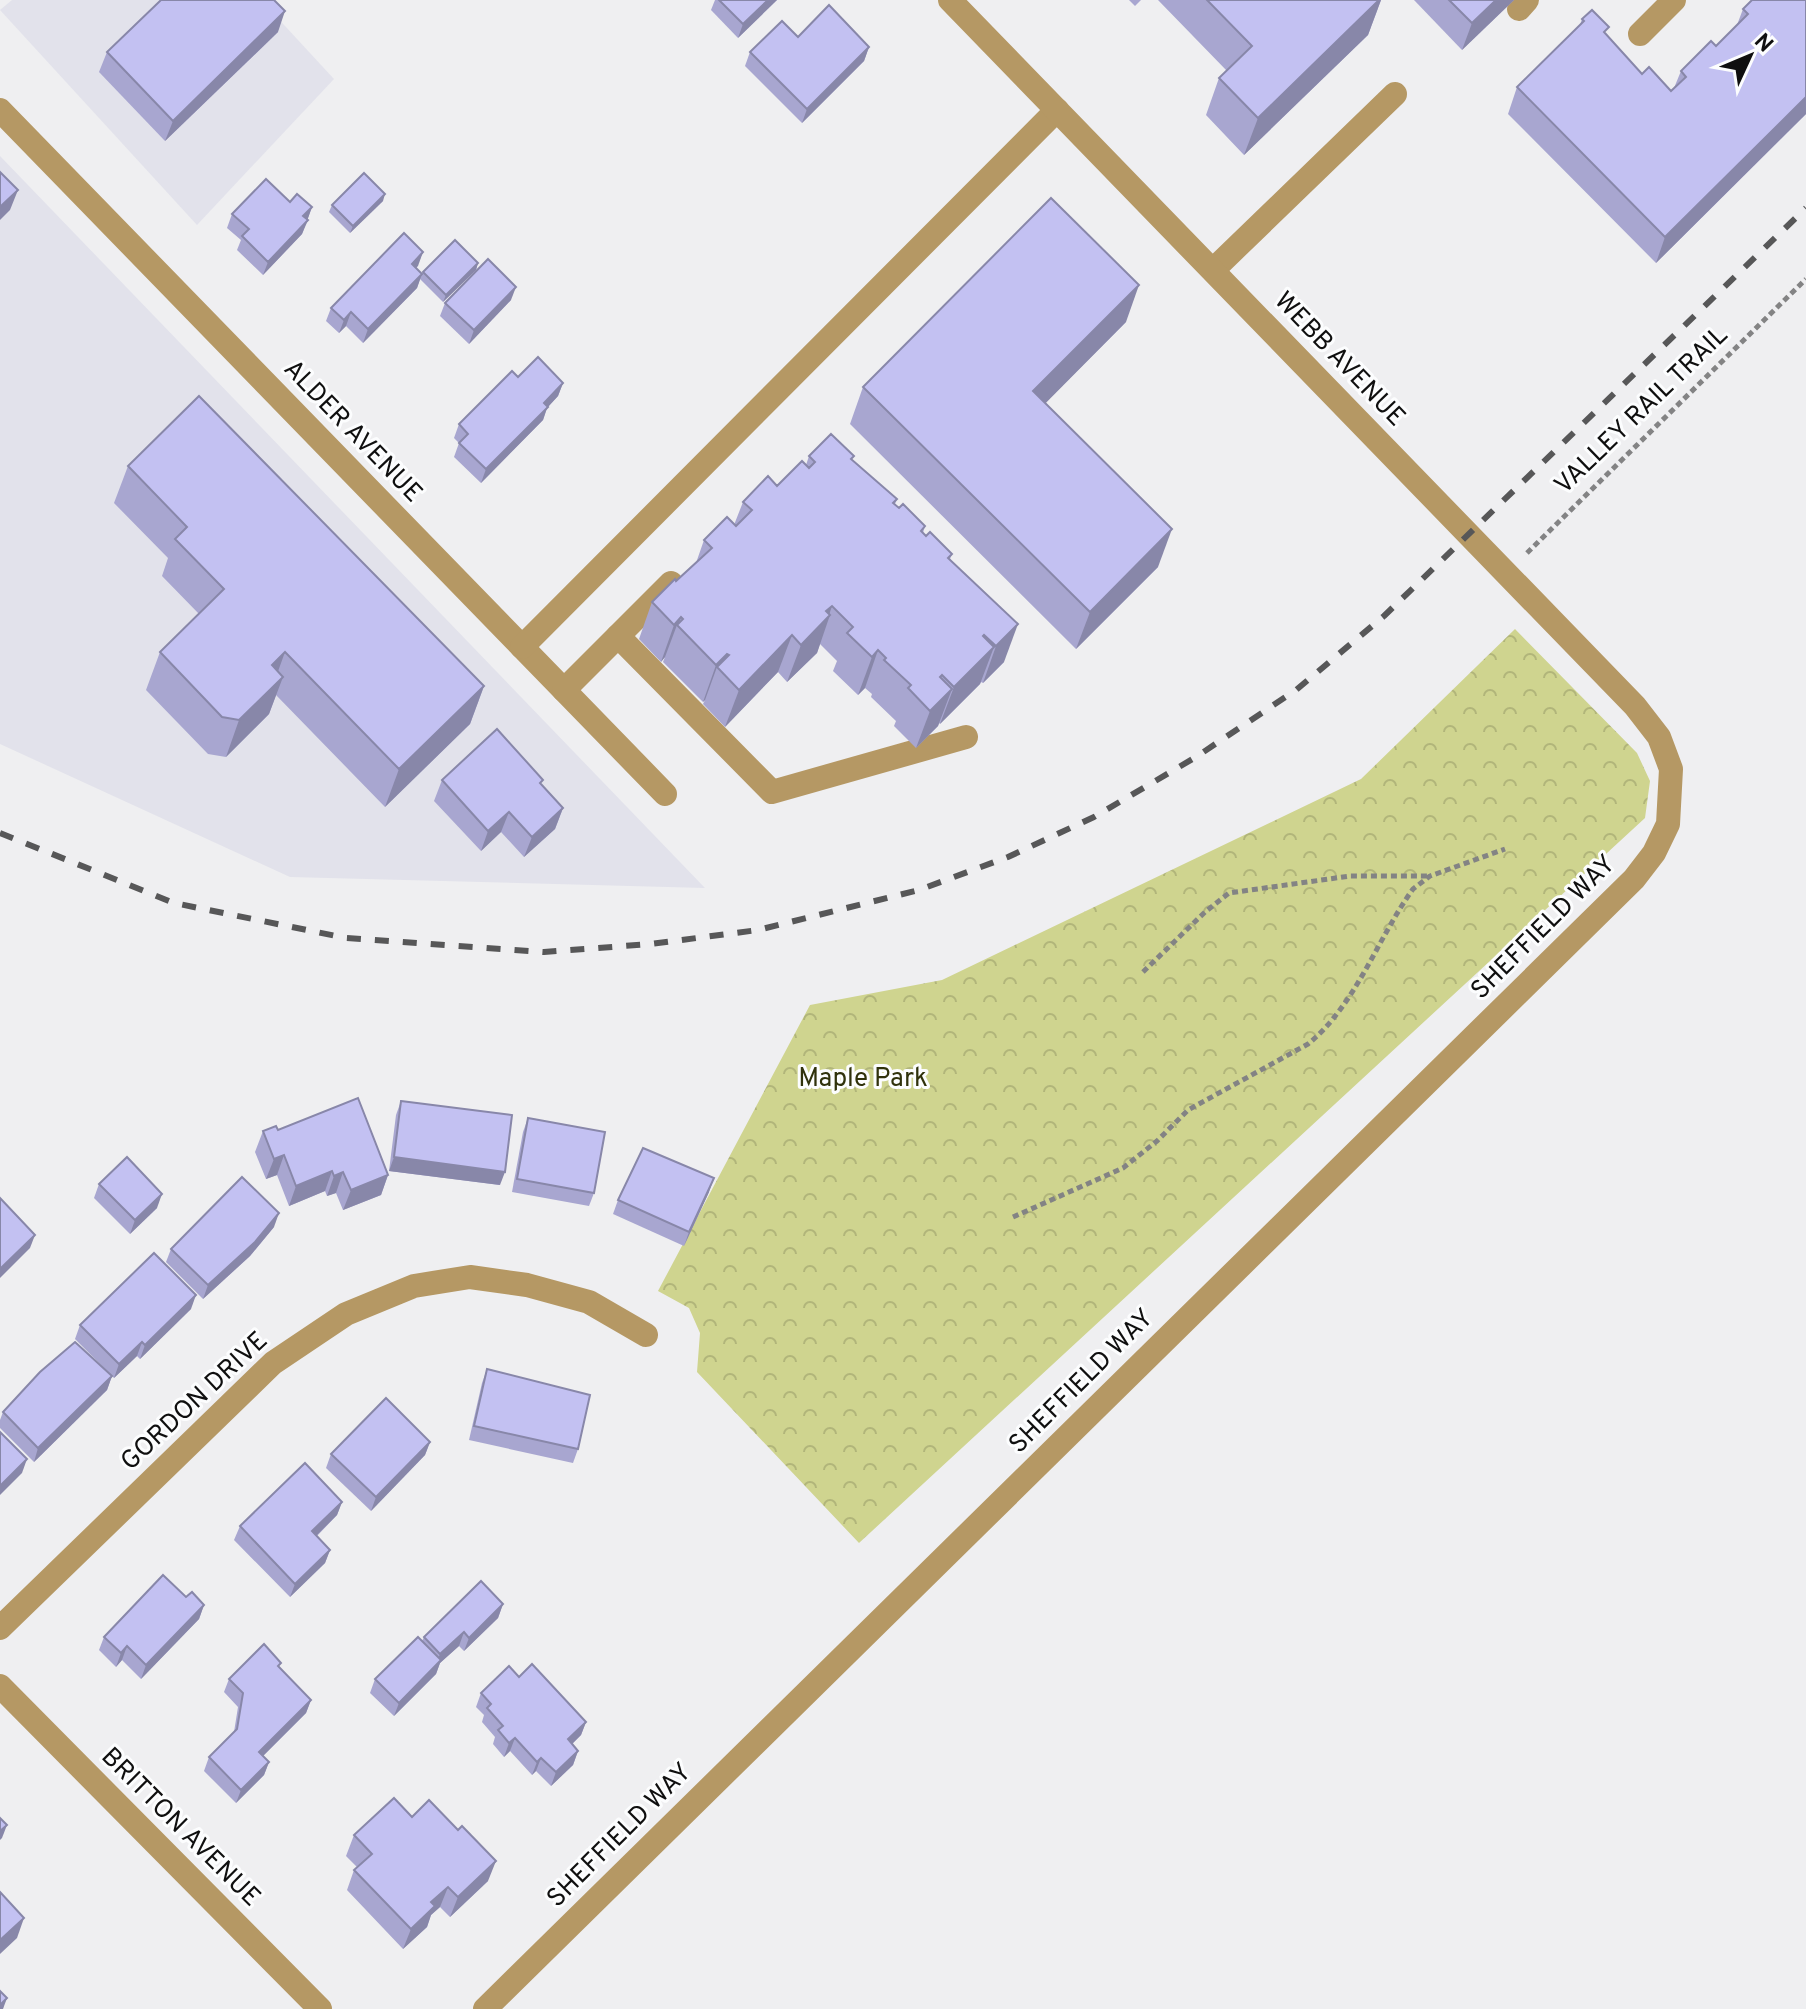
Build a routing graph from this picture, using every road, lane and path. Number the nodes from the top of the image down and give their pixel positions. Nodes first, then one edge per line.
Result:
1 (950, 0) edge
2 (1674, 0) edge
3 (1640, 34) dead end
4 (1395, 94) dead end
5 (0, 110) edge
6 (1057, 110) junction
7 (1213, 270) junction
8 (1806, 279) edge
9 (1507, 573) junction
10 (671, 583) edge
11 (618, 636) junction
12 (522, 647) junction
13 (564, 690) junction
14 (966, 737) dead end
15 (1671, 769) joint
16 (665, 794) dead end
17 (1505, 849) dead end
18 (1430, 876) junction
19 (1143, 972) dead end
20 (1013, 1217) dead end
21 (646, 1335) dead end
22 (0, 1628) edge
23 (0, 1686) edge
24 (320, 2009) edge
25 (485, 2009) edge

1 - 6 street, WEBB AVENUE
2 - 3 street
4 - 7 street
5 - 12 street, ALDER AVENUE
6 - 7 street, WEBB AVENUE
6 - 12 street
7 - 9 street, WEBB AVENUE
8 - 9 path, VALLEY RAIL TRAIL
9 - 15 street, WEBB AVENUE
10 - 11 street
11 - 13 street
11 - 14 street
12 - 13 street, ALDER AVENUE
13 - 16 street, ALDER AVENUE
15 - 25 street, SHEFFIELD WAY
17 - 18 path
18 - 19 path
18 - 20 path
21 - 22 street, GORDON DRIVE
23 - 24 street, BRITTON AVENUE

